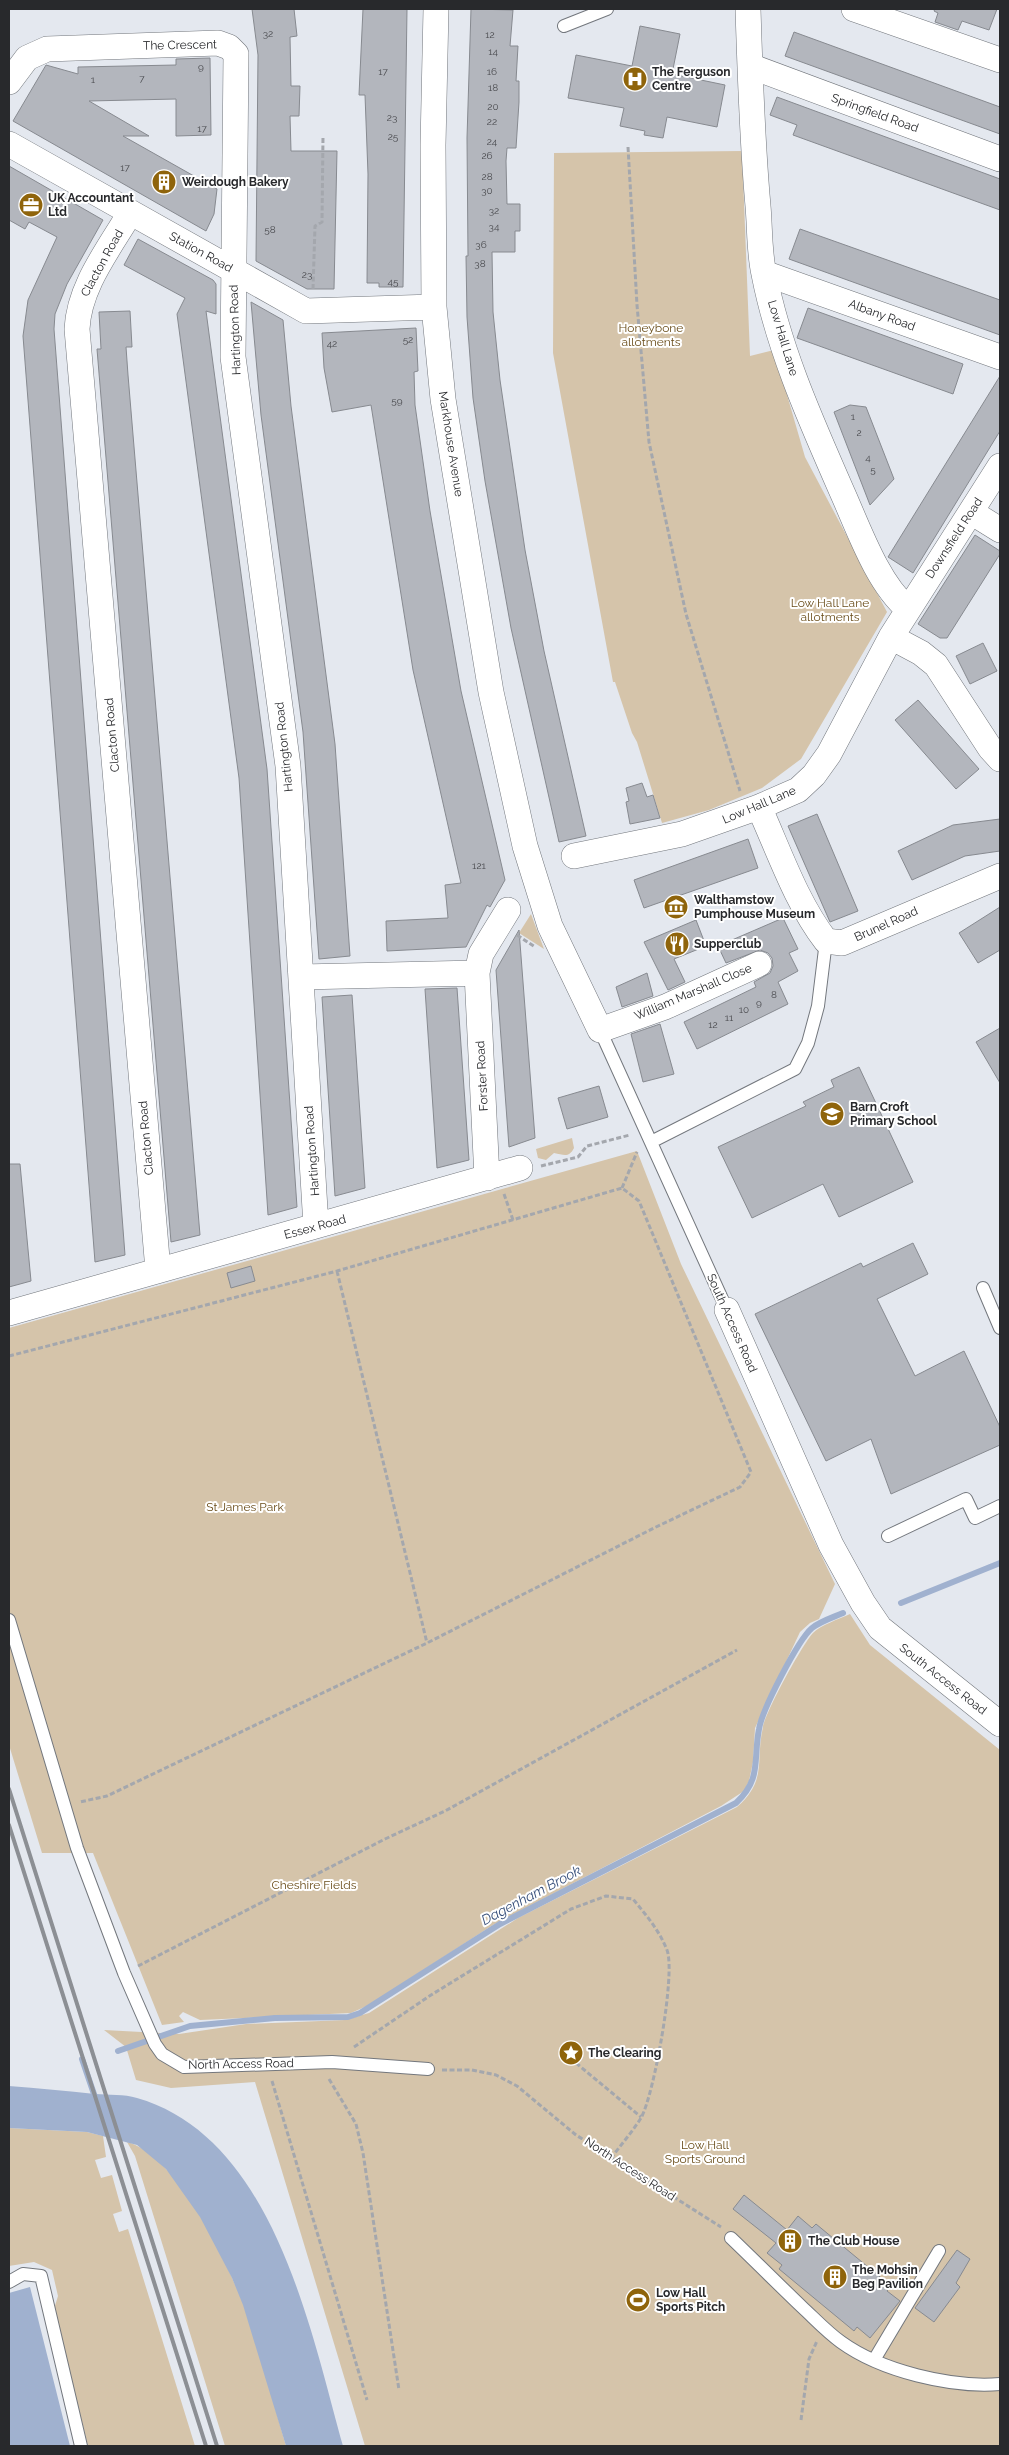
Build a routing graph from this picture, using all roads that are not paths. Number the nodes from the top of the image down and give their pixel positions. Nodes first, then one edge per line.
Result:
1 (436, 9) edge
2 (607, 9) edge
3 (748, 9) edge
4 (854, 9) edge
5 (564, 26) dead end
6 (1000, 60) edge
7 (750, 66) junction
8 (9, 82) edge
9 (9, 144) edge
10 (1000, 159) edge
11 (130, 213) junction
12 (234, 270) junction
13 (764, 273) junction
14 (434, 307) junction
15 (1000, 358) edge
16 (1000, 466) edge
17 (971, 512) junction
18 (1000, 530) edge
19 (908, 609) junction
20 (891, 637) junction
21 (1000, 759) edge
22 (755, 808) junction
23 (574, 856) dead end
24 (534, 872) joint
25 (1000, 876) edge
26 (508, 910) dead end
27 (826, 941) junction
28 (759, 964) dead end
29 (477, 973) junction
30 (301, 977) junction
31 (600, 1030) junction
32 (651, 1142) junction
33 (520, 1168) road end
34 (487, 1178) junction
35 (316, 1226) junction
36 (158, 1270) junction
37 (983, 1288) dead end
38 (726, 1310) joint
39 (9, 1314) edge
40 (1000, 1328) edge
41 (1000, 1506) edge
42 (888, 1536) dead end
43 (9, 1620) edge
44 (1000, 1724) edge
45 (428, 2069) road end
46 (731, 2238) road end
47 (939, 2251) dead end
48 (9, 2282) edge
49 (874, 2360) junction
50 (1000, 2384) edge
51 (81, 2446) edge

1 - 14 street, Markhouse Avenue
2 - 5 lane
3 - 7 street, Low Hall Lane
4 - 6 street
7 - 10 street, Springfield Road
7 - 13 street, Low Hall Lane
8 - 12 street, The Crescent
9 - 11 street, Station Road
11 - 12 street, Station Road
11 - 36 street, Clacton Road
12 - 14 street, Station Road
12 - 30 street, Hartington Road
13 - 15 street, Albany Road
13 - 19 street, Low Hall Lane
14 - 24 street, Markhouse Avenue
16 - 17 street, Downsfield Road
17 - 18 street
17 - 19 street, Downsfield Road
19 - 20 street, Low Hall Lane
20 - 21 street
20 - 22 street, Low Hall Lane
22 - 23 street, Low Hall Lane
22 - 27 street
24 - 31 street, South Access Road
25 - 27 street, Brunel Road
26 - 29 street, Forster Road
27 - 32 lane
28 - 31 street, William Marshall Close
29 - 30 street
29 - 34 street, Forster Road
30 - 35 street, Hartington Road
31 - 32 lane, South Access Road
32 - 38 lane, South Access Road
33 - 34 street, Essex Road
34 - 35 street, Essex Road
35 - 36 street, Essex Road
36 - 39 street, Essex Road
37 - 40 lane
38 - 44 street, South Access Road
41 - 42 lane
43 - 45 lane, North Access Road
46 - 49 lane
47 - 49 lane
48 - 51 lane
49 - 50 lane

